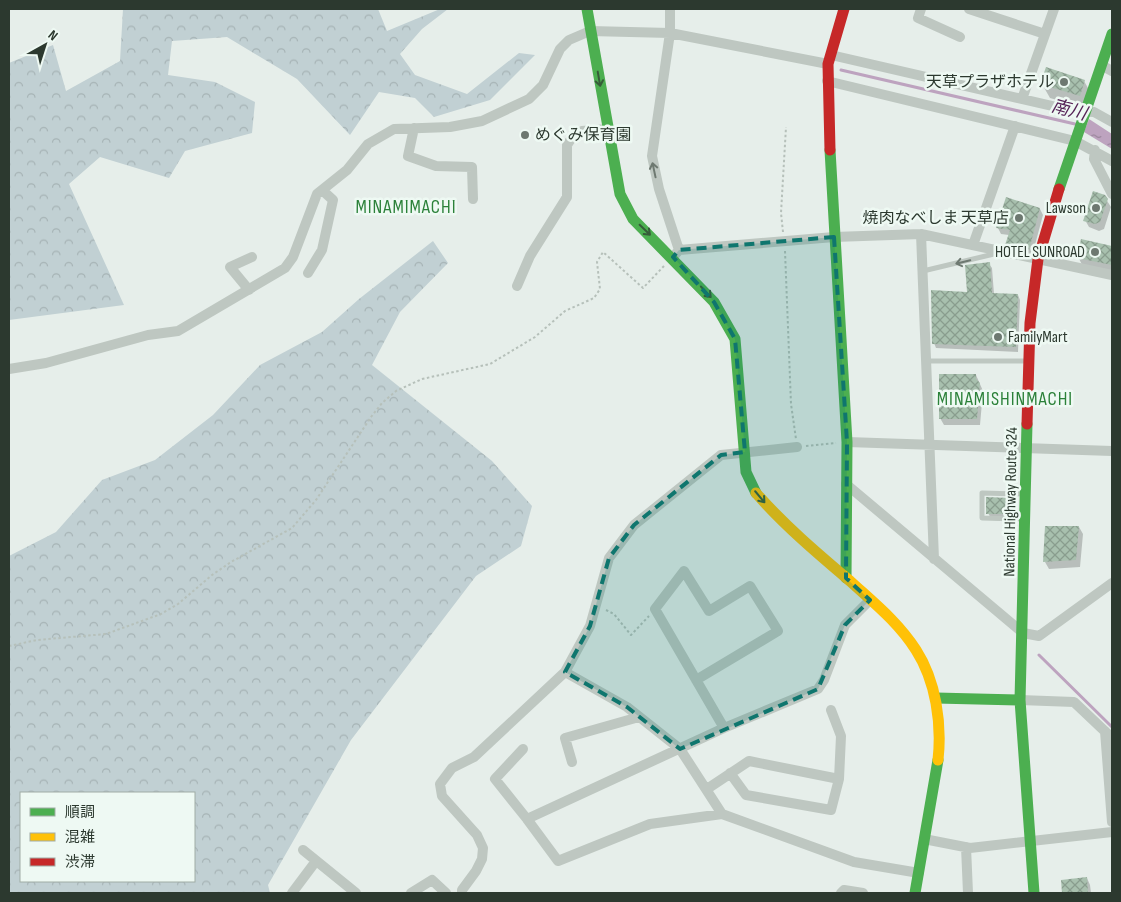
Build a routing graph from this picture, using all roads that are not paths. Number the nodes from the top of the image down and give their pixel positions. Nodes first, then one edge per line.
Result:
1 (587, 9) edge
2 (670, 9) edge
3 (844, 9) edge
4 (920, 9) edge
5 (968, 9) edge
6 (1054, 9) edge
7 (590, 31) junction
8 (670, 33) junction
9 (1045, 34) junction
10 (1112, 34) edge
11 (960, 37) dead end
12 (829, 59) junction
13 (1101, 65) junction
14 (1112, 71) edge
15 (827, 80) junction
16 (1022, 99) junction
17 (1084, 114) junction
18 (1112, 122) edge
19 (1015, 126) junction
20 (414, 128) junction
21 (608, 130) junction
22 (1075, 139) junction
23 (1095, 150) junction
24 (1112, 161) edge
25 (322, 190) junction
26 (1112, 194) edge
27 (473, 199) dead end
28 (921, 234) junction
29 (834, 237) junction
30 (973, 245) junction
31 (1003, 252) junction
32 (676, 253) junction
33 (252, 258) dead end
34 (1038, 259) junction
35 (923, 272) junction
36 (308, 273) dead end
37 (1112, 275) edge
38 (517, 286) dead end
39 (249, 290) junction
40 (926, 360) junction
41 (1030, 361) junction
42 (9, 369) edge
43 (847, 442) junction
44 (930, 443) junction
45 (797, 447) road end
46 (1028, 447) junction
47 (1112, 451) edge
48 (745, 452) junction
49 (846, 484) junction
50 (1027, 494) junction
51 (1026, 519) junction
52 (934, 559) junction
53 (846, 578) junction
54 (1112, 583) edge
55 (870, 600) junction
56 (1023, 633) junction
57 (565, 672) junction
58 (696, 680) junction
59 (936, 698) junction
60 (1020, 700) junction
61 (831, 710) dead end
62 (640, 717) junction
63 (724, 728) junction
64 (1109, 735) edge
65 (523, 749) dead end
66 (680, 749) junction
67 (572, 762) dead end
68 (730, 773) junction
69 (839, 778) junction
70 (707, 789) junction
71 (722, 814) junction
72 (528, 819) junction
73 (1112, 822) edge
74 (1112, 832) edge
75 (924, 839) junction
76 (1029, 841) junction
77 (966, 847) junction
78 (304, 850) dead end
79 (316, 861) junction
80 (919, 873) junction
81 (337, 878) junction
82 (292, 893) edge
83 (347, 893) edge
84 (356, 893) edge
85 (411, 893) edge
86 (446, 893) edge
87 (462, 893) edge
88 (841, 893) edge
89 (863, 893) edge
90 (915, 893) edge
91 (968, 893) edge
92 (1034, 893) edge

1 - 7 main road
2 - 8 street
3 - 12 main road
4 - 11 street
5 - 9 street
6 - 9 street
7 - 8 street
7 - 20 street
7 -> 21 main road
8 - 12 street
32 -> 8 street
9 - 16 street
10 - 13 main road, National Highway Route 324
12 - 15 main road
12 - 16 street
13 - 14 street
13 - 17 main road, National Highway Route 324
15 - 19 street
15 - 29 main road
16 - 17 street
17 - 18 street
17 - 22 main road, National Highway Route 324
19 - 22 street
19 - 30 street
20 - 25 street
20 - 27 street
21 -> 32 main road
21 - 38 street
22 - 23 street
22 - 34 main road, National Highway Route 324
23 - 24 street
23 - 26 street
25 - 36 street
25 - 39 street
28 - 29 street
28 - 30 street
28 - 35 street
29 - 32 street
29 - 43 main road
30 - 31 street
31 - 34 street
31 -> 35 lane
32 -> 48 main road
33 - 39 street
34 - 37 street
34 - 41 main road, National Highway Route 324
35 - 40 street
39 - 42 street
40 - 41 lane
40 - 44 street
41 - 46 main road, National Highway Route 324
43 - 44 street
43 - 49 main road
44 - 46 street
44 - 52 street
45 - 48 street
46 - 47 street
46 - 50 main road, National Highway Route 324
48 -> 53 main road
48 - 57 street
49 - 52 street
49 - 53 main road
50 - 51 main road, National Highway Route 324
50 - 51 lane
51 - 56 main road, National Highway Route 324
52 - 56 street
53 - 55 main road
54 - 56 street
55 - 59 main road
55 - 63 street
56 - 60 main road, National Highway Route 324
57 - 62 street
57 - 87 street
58 - 58 street
58 - 63 street
59 - 60 main road
59 - 75 main road
60 - 64 street
60 - 76 main road, National Highway Route 324
61 - 69 street
62 - 66 street
62 - 67 street
63 - 66 street
64 - 73 street
65 - 72 street
66 - 70 street
66 - 72 street
68 - 69 street
68 - 69 street
68 - 70 street
70 - 71 street
71 - 72 street
71 - 80 street
74 - 76 street
75 - 77 street
75 - 80 main road
76 - 77 street
76 - 92 main road, National Highway Route 324
77 - 91 street
78 - 79 street
79 - 81 street
79 - 82 street
80 - 90 main road
81 - 83 street
81 - 84 street
85 - 86 street
88 - 89 street

